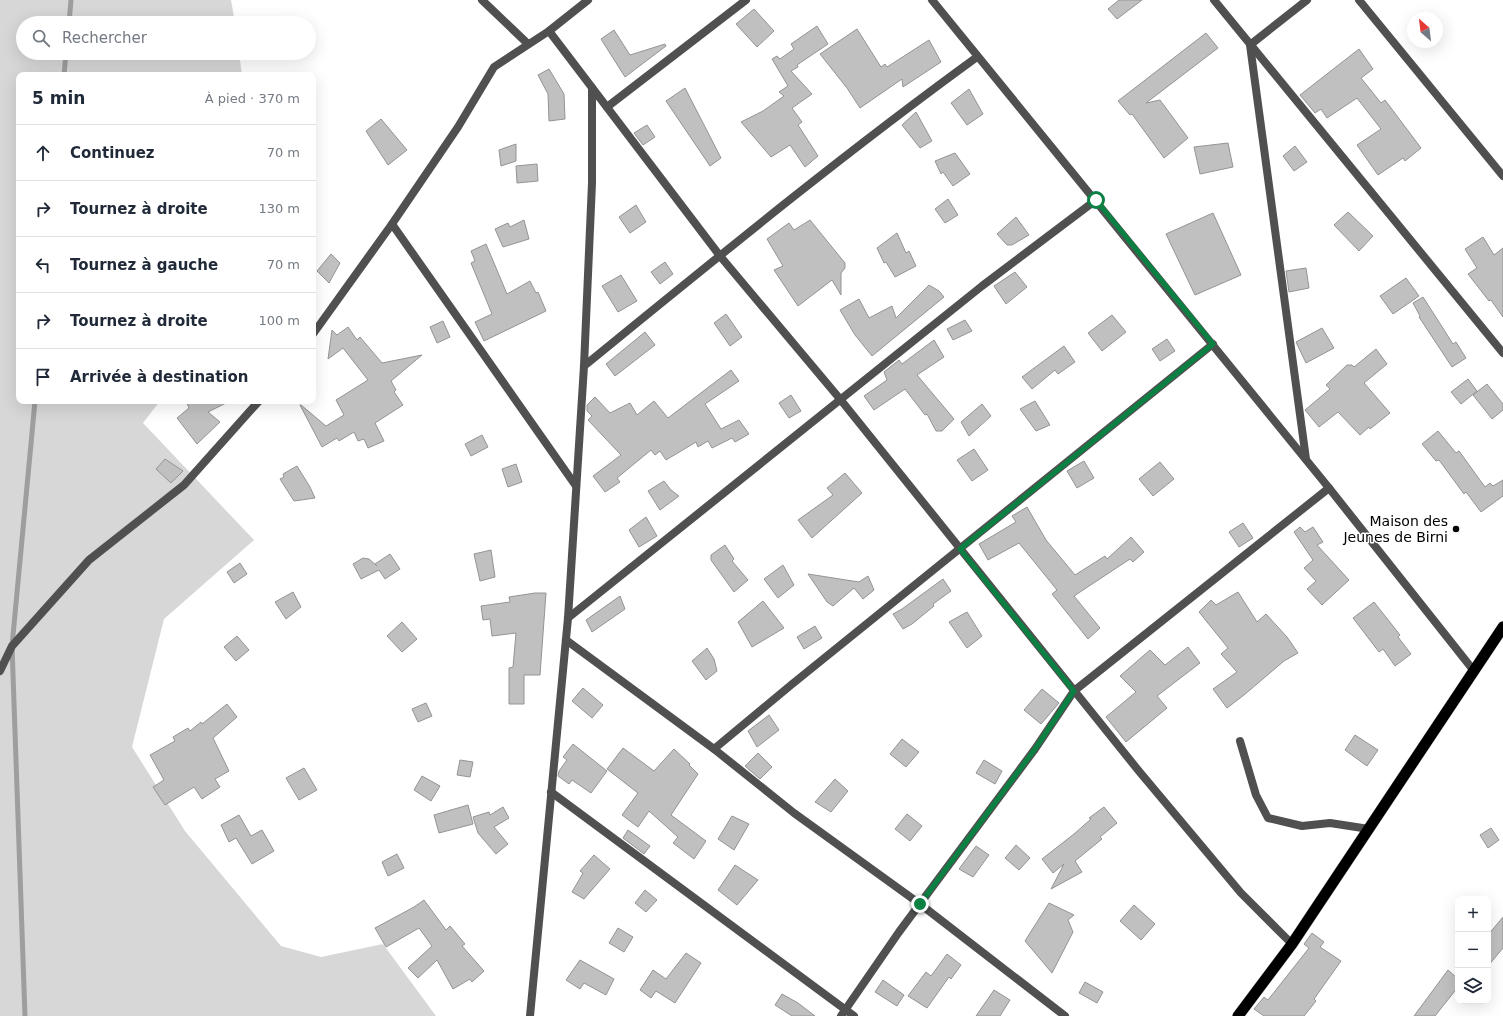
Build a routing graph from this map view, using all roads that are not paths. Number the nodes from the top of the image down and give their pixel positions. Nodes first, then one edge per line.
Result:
1 (482, 0) edge
2 (588, 0) edge
3 (746, 0) edge
4 (932, 0) edge
5 (1214, 0) edge
6 (1306, 0) edge
7 (1359, 0) edge
8 (549, 31) junction
9 (528, 44) junction
10 (1250, 45) junction
11 (977, 57) junction
12 (592, 88) junction
13 (607, 107) junction
14 (1503, 176) edge
15 (1096, 200) junction
16 (392, 224) junction
17 (720, 256) junction
18 (316, 330) edge
19 (1213, 344) junction
20 (1503, 353) edge
21 (584, 366) junction
22 (840, 399) junction
23 (256, 404) edge
24 (1306, 459) junction
25 (576, 486) junction
26 (1329, 488) junction
27 (960, 549) junction
28 (568, 618) junction
29 (1503, 627) edge
30 (566, 640) junction
31 (0, 671) edge
32 (1474, 671) junction
33 (1074, 691) junction
34 (1240, 741) dead end
35 (714, 749) junction
36 (551, 792) junction
37 (1369, 829) junction
38 (920, 904) junction
39 (1292, 944) junction
40 (843, 1013) edge
41 (530, 1016) edge
42 (854, 1016) edge
43 (1065, 1016) edge
44 (1238, 1016) edge

1 - 9 street
2 - 8 street
3 - 13 street
4 - 11 street
5 - 10 street
6 - 10 street
7 - 14 street
8 - 9 street
8 - 12 street
9 - 16 street
10 - 20 street
10 - 24 street
11 - 15 street
11 - 17 street
12 - 13 street
12 - 21 street
13 - 17 street
15 - 19 street
15 - 22 street
16 - 18 street
16 - 25 street
17 - 21 street
17 - 22 street
19 - 24 street
19 - 27 street
21 - 25 street
22 - 27 street
22 - 28 street
23 - 31 street
24 - 26 street
25 - 28 street
26 - 32 street
26 - 33 street
27 - 33 street
27 - 35 street
28 - 30 street
29 - 32 highway
30 - 35 street
30 - 36 street
32 - 37 highway
33 - 38 street
33 - 39 street
34 - 37 street
35 - 38 street
36 - 40 street
36 - 41 street
37 - 39 highway
38 - 40 street
38 - 43 street
39 - 44 highway
40 - 42 street

